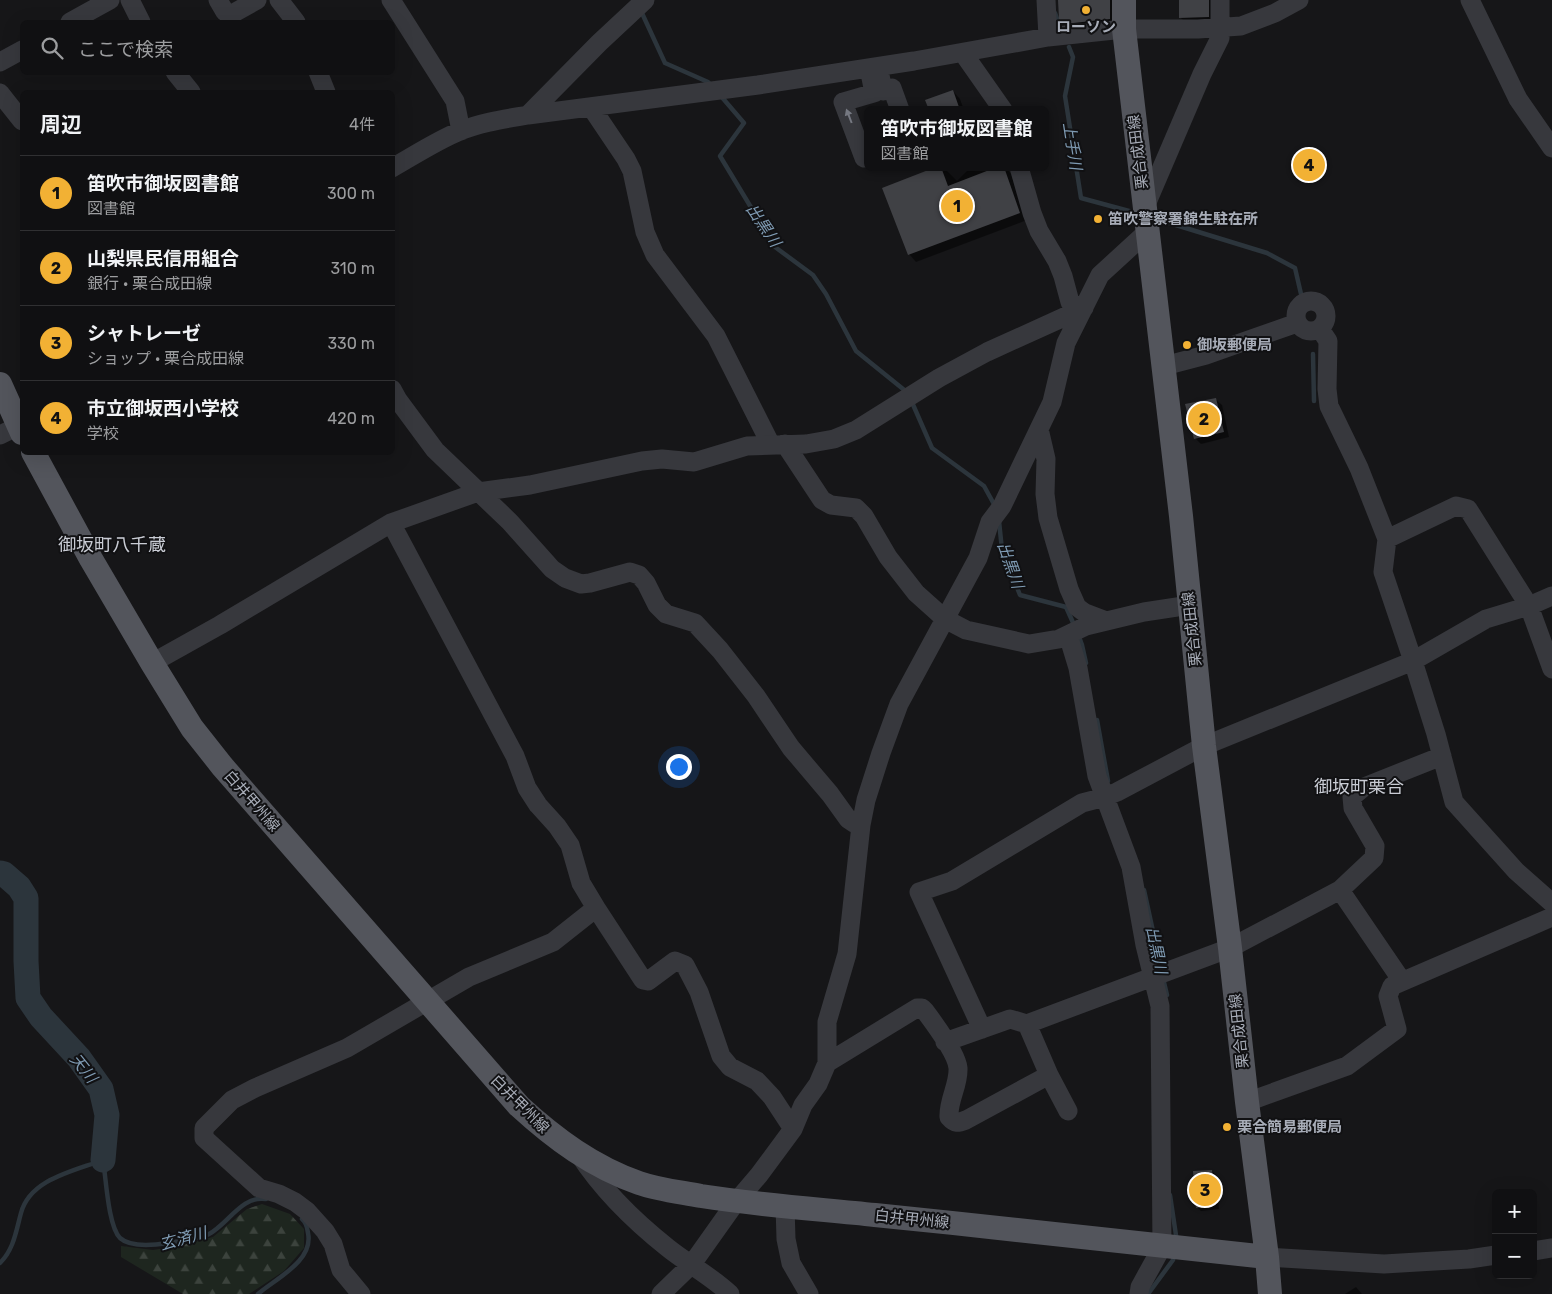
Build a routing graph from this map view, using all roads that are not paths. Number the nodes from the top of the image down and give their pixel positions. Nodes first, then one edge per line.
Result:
1 (110, 0) edge
2 (130, 0) edge
3 (218, 0) edge
4 (257, 0) edge
5 (279, 0) edge
6 (391, 0) edge
7 (1046, 0) edge
8 (1124, 0) edge
9 (1220, 0) edge
10 (1299, 0) edge
11 (1470, 0) edge
12 (641, 4) edge
13 (74, 20) edge
14 (140, 20) edge
15 (294, 20) edge
16 (1221, 28) junction
17 (1124, 29) junction
18 (1048, 37) junction
19 (20, 51) edge
20 (963, 53) junction
21 (0, 62) edge
22 (874, 67) junction
23 (177, 75) edge
24 (319, 75) edge
25 (189, 90) edge
26 (325, 90) edge
27 (0, 93) edge
28 (591, 106) junction
29 (899, 106) edge
30 (999, 106) edge
31 (528, 114) junction
32 (20, 118) edge
33 (461, 131) junction
34 (1552, 148) edge
35 (864, 158) edge
36 (395, 166) edge
37 (1020, 171) edge
38 (1145, 207) junction
39 (1148, 231) junction
40 (1084, 308) junction
41 (1297, 323) junction
42 (1320, 329) junction
43 (1164, 366) junction
44 (0, 384) edge
45 (395, 394) edge
46 (16, 429) edge
47 (1039, 430) junction
48 (778, 444) junction
49 (35, 455) edge
50 (478, 492) junction
51 (391, 523) junction
52 (1387, 538) junction
53 (1552, 596) edge
54 (1190, 605) junction
55 (1529, 606) junction
56 (945, 619) junction
57 (1106, 621) junction
58 (1076, 631) junction
59 (1414, 661) junction
60 (152, 663) junction
61 (1552, 669) edge
62 (1204, 746) junction
63 (1442, 756) junction
64 (1111, 794) junction
65 (861, 825) junction
66 (1340, 890) junction
67 (1552, 903) edge
68 (596, 908) junction
69 (1552, 917) edge
70 (1230, 948) junction
71 (1153, 976) junction
72 (1402, 981) junction
73 (426, 1000) junction
74 (1027, 1024) junction
75 (982, 1029) junction
76 (945, 1042) junction
77 (827, 1062) junction
78 (1049, 1075) junction
79 (1247, 1102) junction
80 (1068, 1110) dead end
81 (793, 1129) junction
82 (579, 1154) junction
83 (736, 1202) junction
84 (785, 1206) junction
85 (1171, 1247) junction
86 (1552, 1248) edge
87 (1537, 1250) edge
88 (1492, 1256) edge
89 (1268, 1257) junction
90 (692, 1264) junction
91 (361, 1294) edge
92 (661, 1294) edge
93 (730, 1294) edge
94 (809, 1294) edge
95 (1140, 1294) edge
96 (1270, 1294) edge
97 (1284, 1294) edge

1 - 13 street
2 - 14 street
3 - 4 street
5 - 15 street
6 - 33 street
7 - 18 street
8 - 17 main road, 栗合成田線
9 - 16 street
10 - 16 street
11 - 34 street
12 - 31 street
16 - 17 street
16 - 38 street
17 - 18 street
17 - 38 main road, 栗合成田線
18 - 20 street
19 - 21 street
20 - 22 street
20 - 30 street
22 - 28 street
22 - 29 street
35 -> 22 street
23 - 25 street
24 - 26 street
27 - 32 street
28 - 31 street
28 - 48 street
31 - 33 street
33 - 36 street
37 - 40 street
38 - 39 main road, 栗合成田線
39 - 40 street
39 - 43 main road, 栗合成田線
40 - 47 street
40 - 48 street
41 - 42 street
41 - 42 street
41 - 43 street
42 - 52 street
43 - 54 main road, 栗合成田線
44 - 46 main road
45 - 50 street
47 - 56 street
47 - 57 street
48 - 50 street
48 - 56 street
49 - 60 main road, 白井甲州線
50 - 51 street
50 - 65 street
51 - 60 street
51 - 68 street
52 - 55 street
52 - 59 street
53 - 55 street
54 - 57 street
54 - 62 main road, 栗合成田線
55 - 59 street
55 - 61 street
56 - 58 street
56 - 65 street
57 - 58 street
58 - 64 street
59 - 62 street
59 - 63 street
60 - 73 main road, 白井甲州線
62 - 64 street
62 - 70 main road, 栗合成田線
63 - 66 street
63 - 67 street
64 - 71 street
64 - 75 street
65 - 77 street
66 - 70 street
66 - 72 street
68 - 73 street
68 - 81 street
69 - 72 street
70 - 71 street
70 - 79 main road, 栗合成田線
71 - 74 street
71 - 85 street
72 - 79 street
73 - 82 main road, 白井甲州線
73 - 91 street
74 - 75 street
74 - 78 street
75 - 76 street
76 - 77 street
76 - 78 street
77 - 81 street
78 - 80 street
79 - 89 main road, 栗合成田線
81 - 83 street
82 - 83 main road, 白井甲州線
82 - 90 street
83 - 84 main road, 白井甲州線
83 - 90 street
84 - 85 main road, 白井甲州線
84 - 94 street
85 - 89 main road, 白井甲州線
85 - 95 street
86 - 87 street
88 - 89 street
89 - 96 main road
89 - 97 main road
90 - 92 street
90 - 93 street

